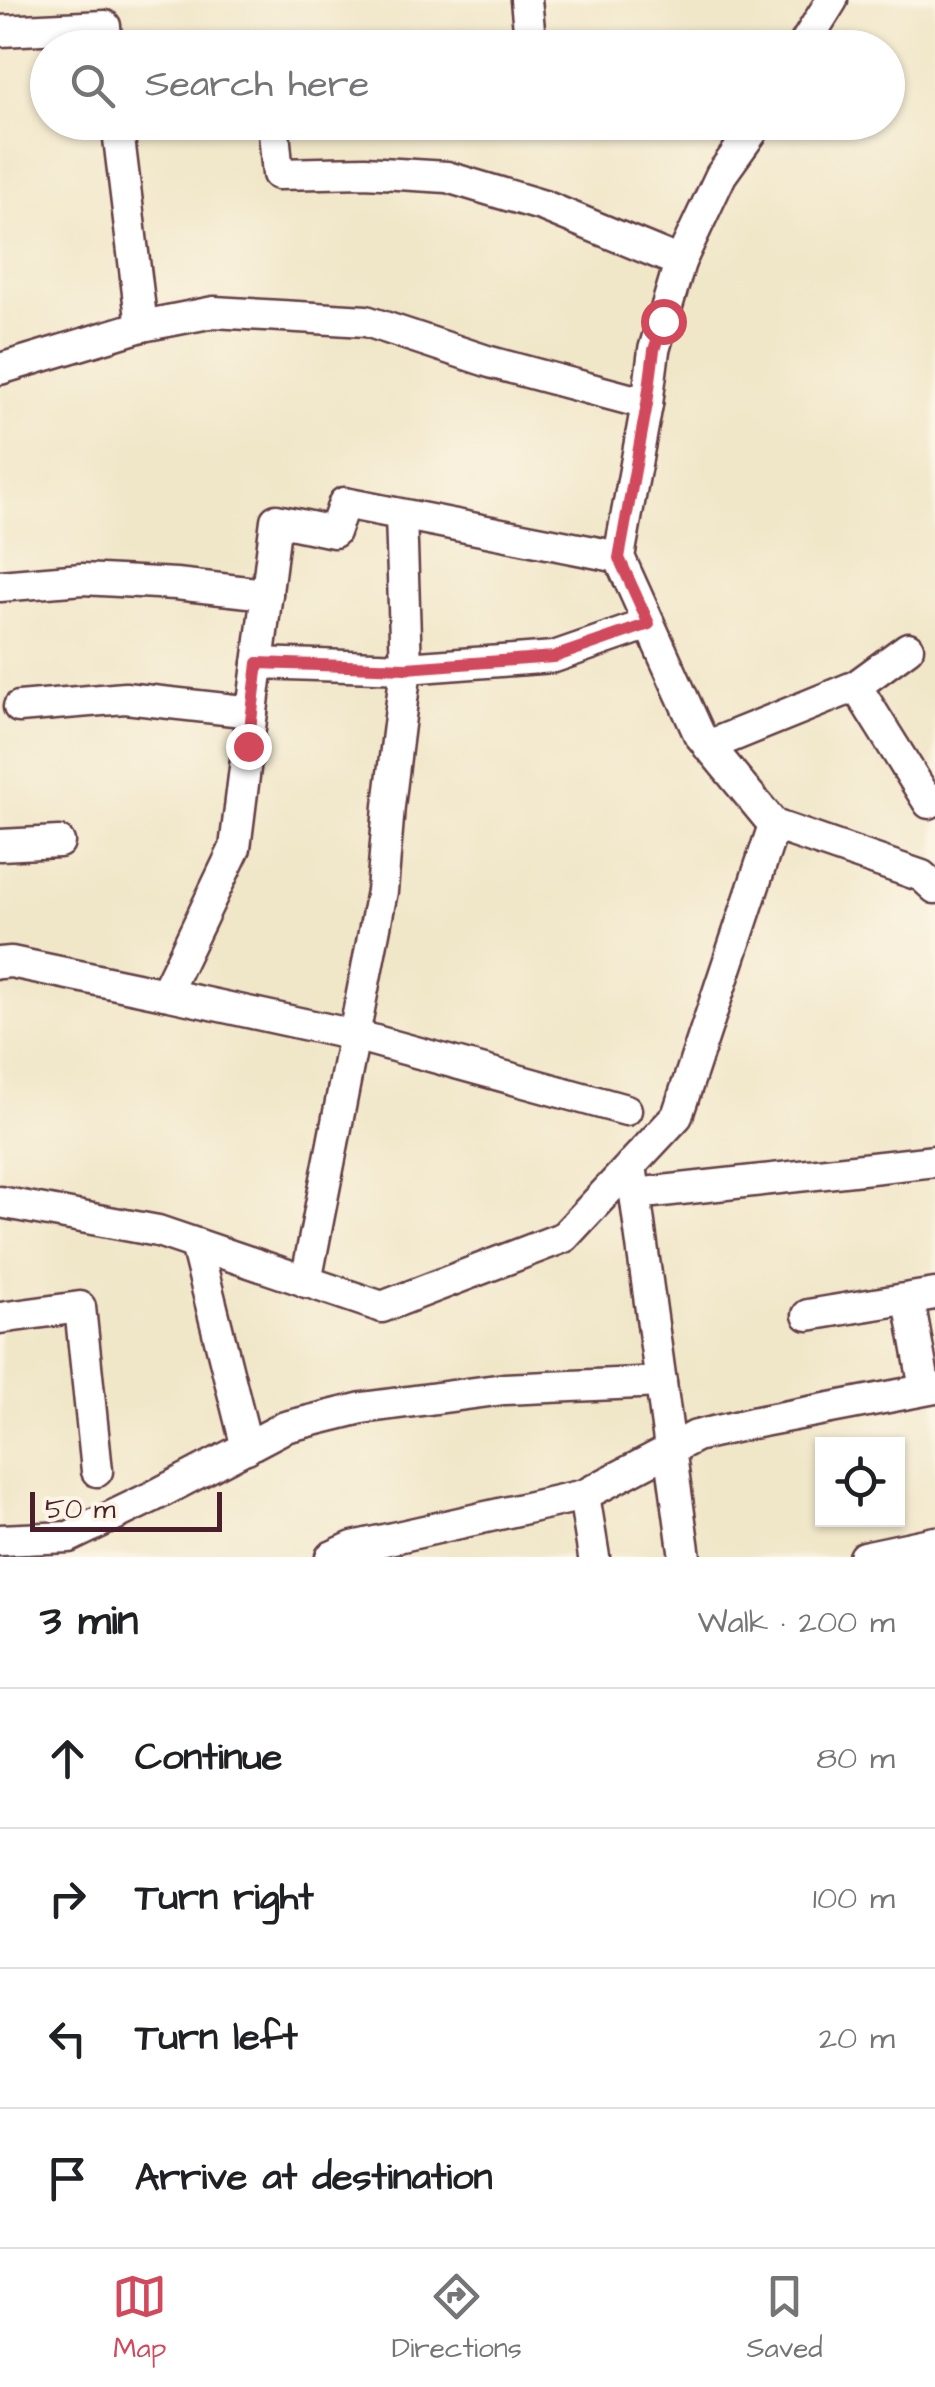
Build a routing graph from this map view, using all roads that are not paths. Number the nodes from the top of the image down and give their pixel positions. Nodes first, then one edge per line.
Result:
1 (526, 0) edge
2 (832, 0) edge
3 (105, 30) edge
4 (530, 30) edge
5 (813, 30) edge
6 (0, 31) edge
7 (119, 140) edge
8 (275, 140) edge
9 (746, 140) edge
10 (680, 262) junction
11 (142, 326) junction
12 (0, 370) edge
13 (647, 404) junction
14 (401, 514) junction
15 (619, 558) junction
16 (0, 586) edge
17 (267, 594) junction
18 (649, 624) junction
19 (908, 648) dead end
20 (258, 663) junction
21 (406, 668) junction
22 (856, 686) junction
23 (19, 707) dead end
24 (252, 712) junction
25 (708, 746) junction
26 (935, 799) edge
27 (774, 825) junction
28 (58, 842) dead end
29 (0, 845) edge
30 (935, 888) edge
31 (0, 963) edge
32 (165, 994) junction
33 (354, 1035) junction
34 (626, 1110) dead end
35 (935, 1161) edge
36 (633, 1179) junction
37 (0, 1202) edge
38 (196, 1244) junction
39 (306, 1282) junction
40 (922, 1297) edge
41 (808, 1315) dead end
42 (0, 1318) edge
43 (661, 1382) junction
44 (930, 1389) edge
45 (247, 1448) junction
46 (670, 1449) junction
47 (97, 1471) dead end
48 (584, 1495) junction
49 (0, 1540) edge
50 (935, 1542) edge
51 (332, 1557) edge
52 (594, 1557) edge
53 (685, 1557) edge
54 (864, 1557) edge

1 - 4 street
2 - 5 street
3 - 6 street
7 - 11 street
8 - 10 street
9 - 10 street
10 - 13 street
11 - 12 street
11 - 13 street
13 - 15 street
14 - 15 street
14 - 17 street
14 - 21 street
15 - 18 street
16 - 17 street
17 - 20 street
18 - 21 street
18 - 25 street
19 - 22 street
20 - 21 street
20 - 24 street
21 - 33 street
22 - 25 street
22 - 26 street
23 - 24 street
24 - 32 street
25 - 27 street
27 - 30 street
27 - 36 street
28 - 29 street
31 - 32 street
32 - 33 street
33 - 34 street
33 - 39 street
35 - 36 street
36 - 39 street
36 - 43 street
37 - 38 street
38 - 39 street
38 - 45 street
40 - 41 street
40 - 44 street
42 - 47 street
43 - 45 street
43 - 46 street
44 - 46 street
45 - 49 street
46 - 48 street
46 - 53 street
48 - 51 street
48 - 52 street
50 - 54 street

